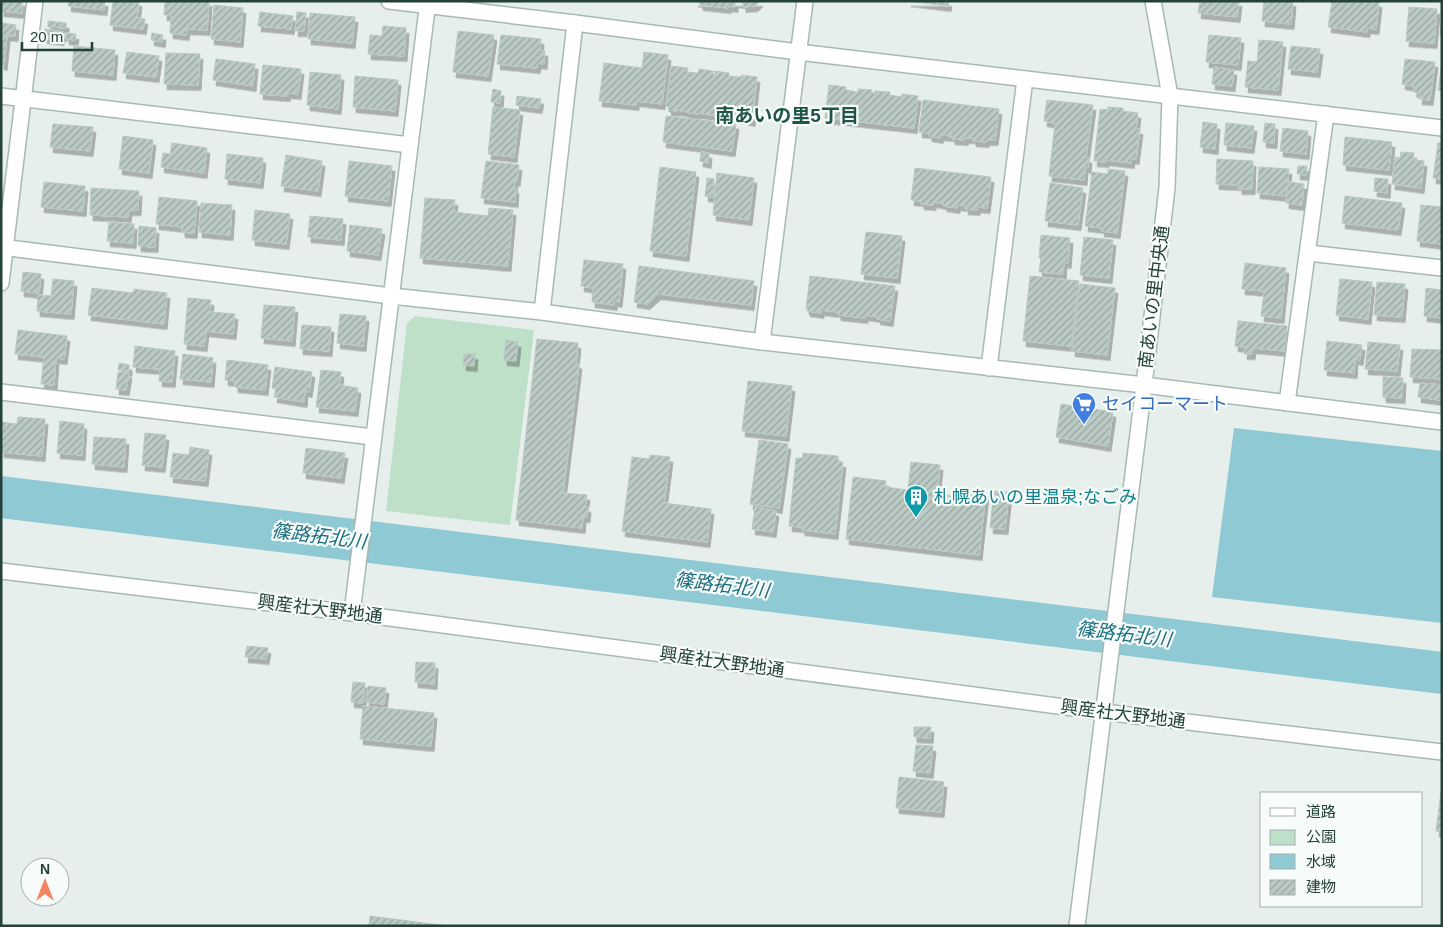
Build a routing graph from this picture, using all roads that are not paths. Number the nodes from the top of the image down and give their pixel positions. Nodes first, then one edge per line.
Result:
1 (35, 1) edge
2 (389, 1) edge
3 (804, 1) edge
4 (1153, 1) edge
5 (428, 4) edge
6 (575, 23) junction
7 (798, 52) junction
8 (1025, 79) junction
9 (1, 96) edge
10 (1170, 96) junction
11 (24, 99) junction
12 (1326, 114) junction
13 (1442, 128) edge
14 (410, 145) junction
15 (3, 248) edge
16 (1308, 252) junction
17 (1442, 268) edge
18 (1, 283) edge
19 (391, 296) junction
20 (542, 312) junction
21 (762, 342) junction
22 (989, 368) junction
23 (1144, 385) junction
24 (1, 392) edge
25 (1287, 403) junction
26 (1442, 422) edge
27 (373, 437) junction
28 (1, 571) edge
29 (352, 613) junction
30 (1103, 712) junction
31 (1442, 752) edge
32 (1077, 926) edge

1 - 11 street
2 - 5 street
3 - 7 street
4 - 10 street, 南あいの里中央通
5 - 6 street
5 - 14 street
6 - 7 street
6 - 20 street
7 - 8 street
7 - 21 street
8 - 10 street
8 - 22 street
9 - 11 street
10 - 12 street
10 - 23 street, 南あいの里中央通
11 - 14 street
11 - 15 street
12 - 13 street
12 - 16 street
14 - 19 street
15 - 18 street
15 - 19 street
16 - 17 street
16 - 25 street
19 - 20 street
19 - 27 street
20 - 21 street
21 - 22 street
22 - 23 street
23 - 25 street
23 - 30 street, 南あいの里中央通
24 - 27 street
25 - 26 street
27 - 29 street
28 - 29 street, 興産社大野地通
29 - 30 street, 興産社大野地通
30 - 31 street, 興産社大野地通
30 - 32 street, 南あいの里中央通

